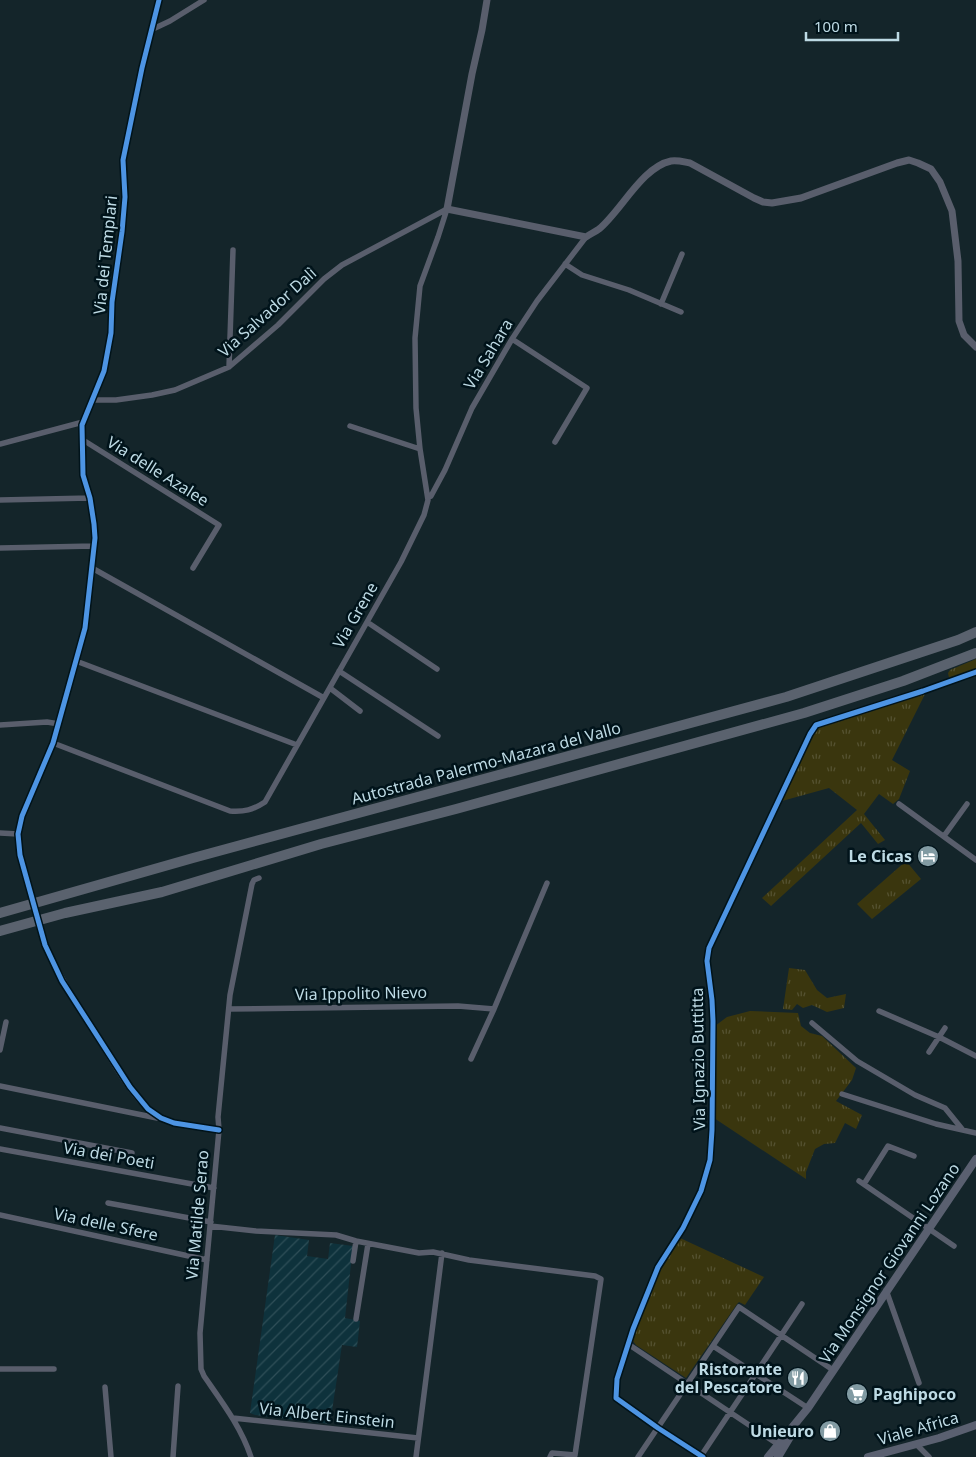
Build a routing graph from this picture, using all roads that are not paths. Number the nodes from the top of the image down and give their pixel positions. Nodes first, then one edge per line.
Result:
1 (159, 0) edge
2 (204, 0) edge
3 (487, 0) edge
4 (153, 29) junction
5 (447, 208) junction
6 (586, 237) junction
7 (233, 250) dead end
8 (682, 254) dead end
9 (565, 264) junction
10 (661, 304) junction
11 (680, 312) dead end
12 (512, 339) junction
13 (976, 347) edge
14 (229, 368) junction
15 (93, 400) junction
16 (83, 422) junction
17 (350, 426) dead end
18 (82, 440) junction
19 (555, 442) dead end
20 (0, 444) edge
21 (420, 449) junction
22 (431, 496) dead end
23 (90, 498) junction
24 (0, 500) edge
25 (94, 546) junction
26 (0, 548) edge
27 (92, 568) junction
28 (193, 568) dead end
29 (367, 622) junction
30 (976, 632) edge
31 (976, 653) edge
32 (76, 661) junction
33 (437, 669) dead end
34 (339, 671) junction
35 (976, 672) edge
36 (330, 688) junction
37 (324, 698) junction
38 (360, 710) dead end
39 (59, 724) junction
40 (0, 725) edge
41 (438, 736) dead end
42 (53, 743) junction
43 (298, 746) junction
44 (899, 804) dead end
45 (967, 804) dead end
46 (0, 833) edge
47 (18, 834) junction
48 (944, 836) junction
49 (976, 860) edge
50 (259, 878) dead end
51 (547, 883) dead end
52 (0, 913) edge
53 (0, 931) edge
54 (494, 1009) junction
55 (229, 1010) junction
56 (879, 1011) dead end
57 (6, 1022) dead end
58 (812, 1023) dead end
59 (945, 1028) dead end
60 (939, 1037) junction
61 (0, 1050) edge
62 (929, 1052) dead end
63 (976, 1056) edge
64 (471, 1059) dead end
65 (0, 1086) edge
66 (842, 1094) dead end
67 (161, 1118) junction
68 (0, 1128) edge
69 (962, 1129) junction
70 (219, 1130) junction
71 (976, 1133) edge
72 (0, 1149) edge
73 (132, 1153) dead end
74 (914, 1156) dead end
75 (976, 1159) edge
76 (214, 1188) junction
77 (108, 1203) dead end
78 (0, 1215) edge
79 (210, 1224) junction
80 (928, 1228) junction
81 (356, 1241) junction
82 (368, 1244) junction
83 (954, 1246) dead end
84 (442, 1253) junction
85 (207, 1260) junction
86 (353, 1261) dead end
87 (886, 1290) junction
88 (802, 1304) dead end
89 (356, 1319) dead end
90 (781, 1335) junction
91 (628, 1344) junction
92 (713, 1346) junction
93 (54, 1368) dead end
94 (0, 1369) edge
95 (834, 1370) junction
96 (755, 1374) junction
97 (919, 1383) dead end
98 (688, 1384) junction
99 (178, 1386) dead end
100 (105, 1387) dead end
101 (808, 1408) junction
102 (730, 1413) junction
103 (233, 1418) junction
104 (976, 1425) edge
105 (658, 1428) junction
106 (418, 1438) junction
107 (916, 1444) junction
108 (781, 1452) edge
109 (551, 1455) edge
110 (702, 1456) edge
111 (111, 1457) edge
112 (173, 1457) edge
113 (251, 1457) edge
114 (416, 1457) edge
115 (638, 1457) edge
116 (768, 1457) edge
117 (868, 1457) edge
118 (929, 1457) edge

1 - 4 street, Via dei Templari
2 - 4 street
3 - 5 street
4 - 15 street, Via dei Templari
5 - 6 street
5 - 14 street, Via Salvador Dalì
5 - 21 street, Via Grene
6 - 9 street, Via Sahara
6 - 13 street
7 - 14 street
8 - 10 street
9 - 10 street
9 - 12 street, Via Sahara
10 - 11 street
12 - 19 street
12 - 22 street, Via Sahara
14 - 15 street, Via Salvador Dalì
15 - 16 street, Via dei Templari
16 - 18 street
16 - 20 street
17 - 21 street
18 - 23 street
18 - 28 street, Via delle Azalee
21 - 29 street, Via Grene
23 - 24 street
23 - 25 street
25 - 26 street
25 - 27 street
27 - 32 street
27 - 37 street
29 - 33 street
29 - 34 street, Via Grene
30 - 52 highway, Autostrada Palermo-Mazara del Vallo
31 - 53 highway
32 - 39 street
32 - 43 street
34 - 36 street, Via Grene
34 - 41 street
35 - 91 street, Via Ignazio Buttitta
36 - 37 street, Via Grene
36 - 38 street
37 - 43 street, Via Grene
39 - 40 street
39 - 42 street
42 - 43 street, Via Grene
42 - 47 street
44 - 48 street
45 - 48 street
46 - 47 street
47 - 67 street, bridge
48 - 49 street
50 - 55 street, Via Matilde Serao
51 - 54 street
54 - 55 street, Via Ippolito Nievo
54 - 64 street
55 - 70 street, Via Matilde Serao
56 - 60 street
57 - 61 street
58 - 69 street
59 - 60 street
60 - 62 street
60 - 63 street
65 - 67 street
66 - 69 street
67 - 70 street
68 - 73 street
69 - 71 street
70 - 76 street, Via Matilde Serao
72 - 76 street, Via dei Poeti
74 - 80 street
75 - 80 main road, Via Monsignor Giovanni Lozano
76 - 79 street, Via Matilde Serao
77 - 79 street
78 - 85 street, Via delle Sfere
79 - 81 street
79 - 85 street, Via Matilde Serao
80 - 83 street
80 - 87 main road, Via Monsignor Giovanni Lozano
81 - 82 street
81 - 86 street
82 - 84 street
82 - 89 street
84 - 106 street
84 - 109 street
85 - 103 street, Via Matilde Serao
87 - 95 main road, Via Monsignor Giovanni Lozano
87 - 97 street
88 - 90 street
90 - 92 street
90 - 95 street
90 - 96 street
91 - 98 street
91 - 105 street, Via Ignazio Buttitta
92 - 96 street
92 - 98 street
93 - 94 street
95 - 101 main road, Via Monsignor Giovanni Lozano
96 - 101 street
96 - 102 street
98 - 102 street
98 - 105 street
99 - 112 street
100 - 111 street
101 - 108 main road, Via Monsignor Giovanni Lozano
102 - 108 street
102 - 110 street
103 - 106 street, Via Albert Einstein
103 - 113 street, Via Matilde Serao
104 - 107 main road, Viale Africa
105 - 110 street
105 - 115 street
106 - 114 street
107 - 117 main road, Viale Africa
107 - 118 street
108 - 116 main road, Via Monsignor Giovanni Lozano

